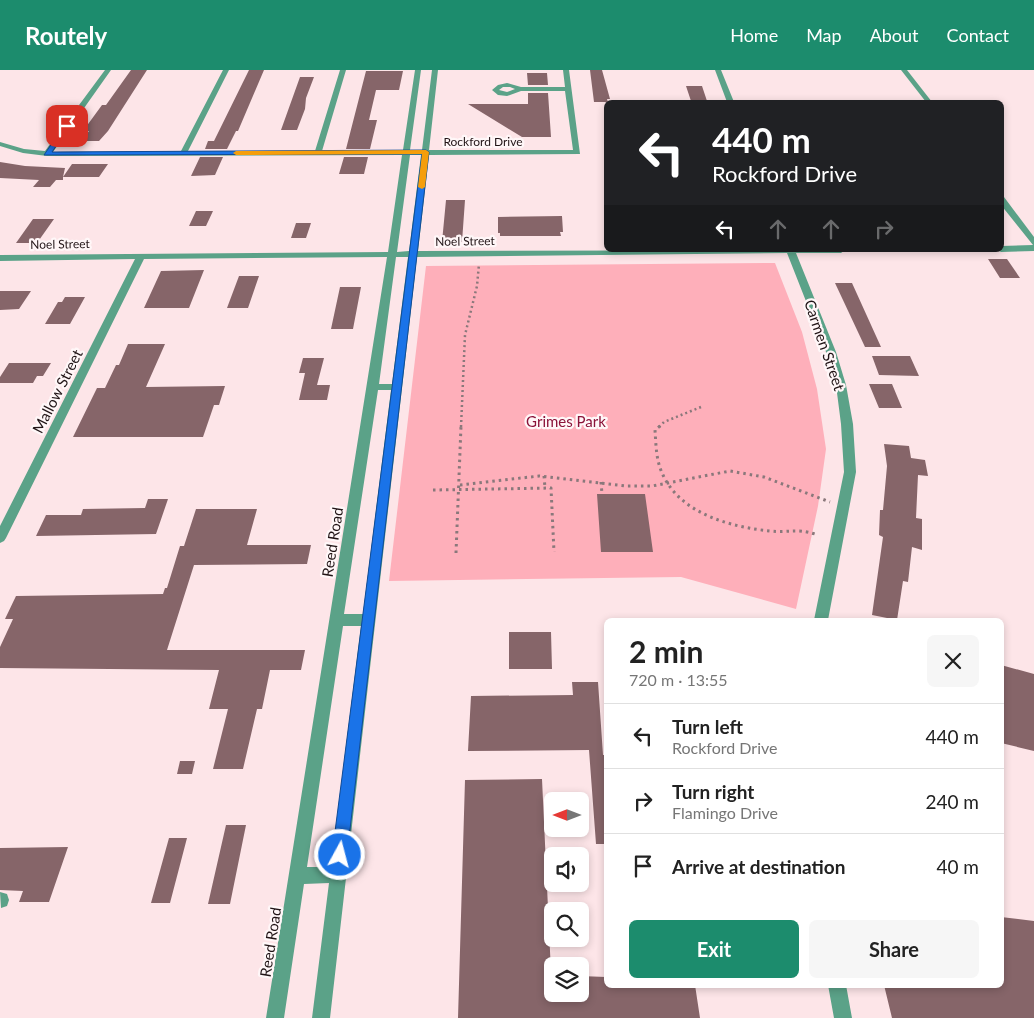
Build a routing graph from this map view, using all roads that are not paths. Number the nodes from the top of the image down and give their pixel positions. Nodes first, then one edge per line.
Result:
1 (108, 70) edge
2 (226, 70) edge
3 (342, 70) edge
4 (418, 70) edge
5 (436, 70) edge
6 (566, 70) edge
7 (718, 70) edge
8 (904, 70) edge
9 (519, 89) dead end
10 (569, 89) junction
11 (730, 100) edge
12 (927, 100) edge
13 (0, 144) edge
14 (318, 152) junction
15 (406, 152) junction
16 (426, 152) junction
17 (46, 154) junction
18 (183, 154) junction
19 (1004, 203) edge
20 (1034, 243) edge
21 (1004, 248) edge
22 (1034, 248) edge
23 (604, 252) edge
24 (791, 252) edge
25 (390, 254) junction
26 (414, 254) junction
27 (141, 256) junction
28 (0, 258) edge
29 (373, 387) junction
30 (397, 387) junction
31 (0, 538) edge
32 (821, 618) edge
33 (336, 620) junction
34 (370, 620) junction
35 (337, 875) junction
36 (297, 876) junction
37 (838, 988) edge
38 (275, 1018) edge
39 (321, 1018) edge
40 (843, 1018) edge

1 - 17 street
2 - 18 street
3 - 14 street
4 - 15 street, Reed Road
5 - 16 street
6 - 10 street
7 - 11 street
8 - 12 street
9 - 10 street
10 - 16 street, Rockford Drive
13 - 17 street, Rockford Drive
14 - 15 street, Rockford Drive
14 - 18 street, Rockford Drive
15 - 16 street, Rockford Drive
15 - 25 street, Reed Road
16 - 26 street
17 - 18 street, Rockford Drive
19 - 20 street
21 - 22 street
23 - 26 street, Noel Street
24 - 32 street, Carmen Street
25 - 26 street, Noel Street
25 - 27 street, Noel Street
25 - 29 street, Reed Road
26 - 30 street
27 - 28 street, Noel Street
27 - 31 street, Mallow Street
29 - 30 street
29 - 33 street, Reed Road
30 - 34 street
33 - 34 street
33 - 36 street, Reed Road
34 - 35 street
35 - 36 street
35 - 39 street
36 - 38 street, Reed Road
37 - 40 street

